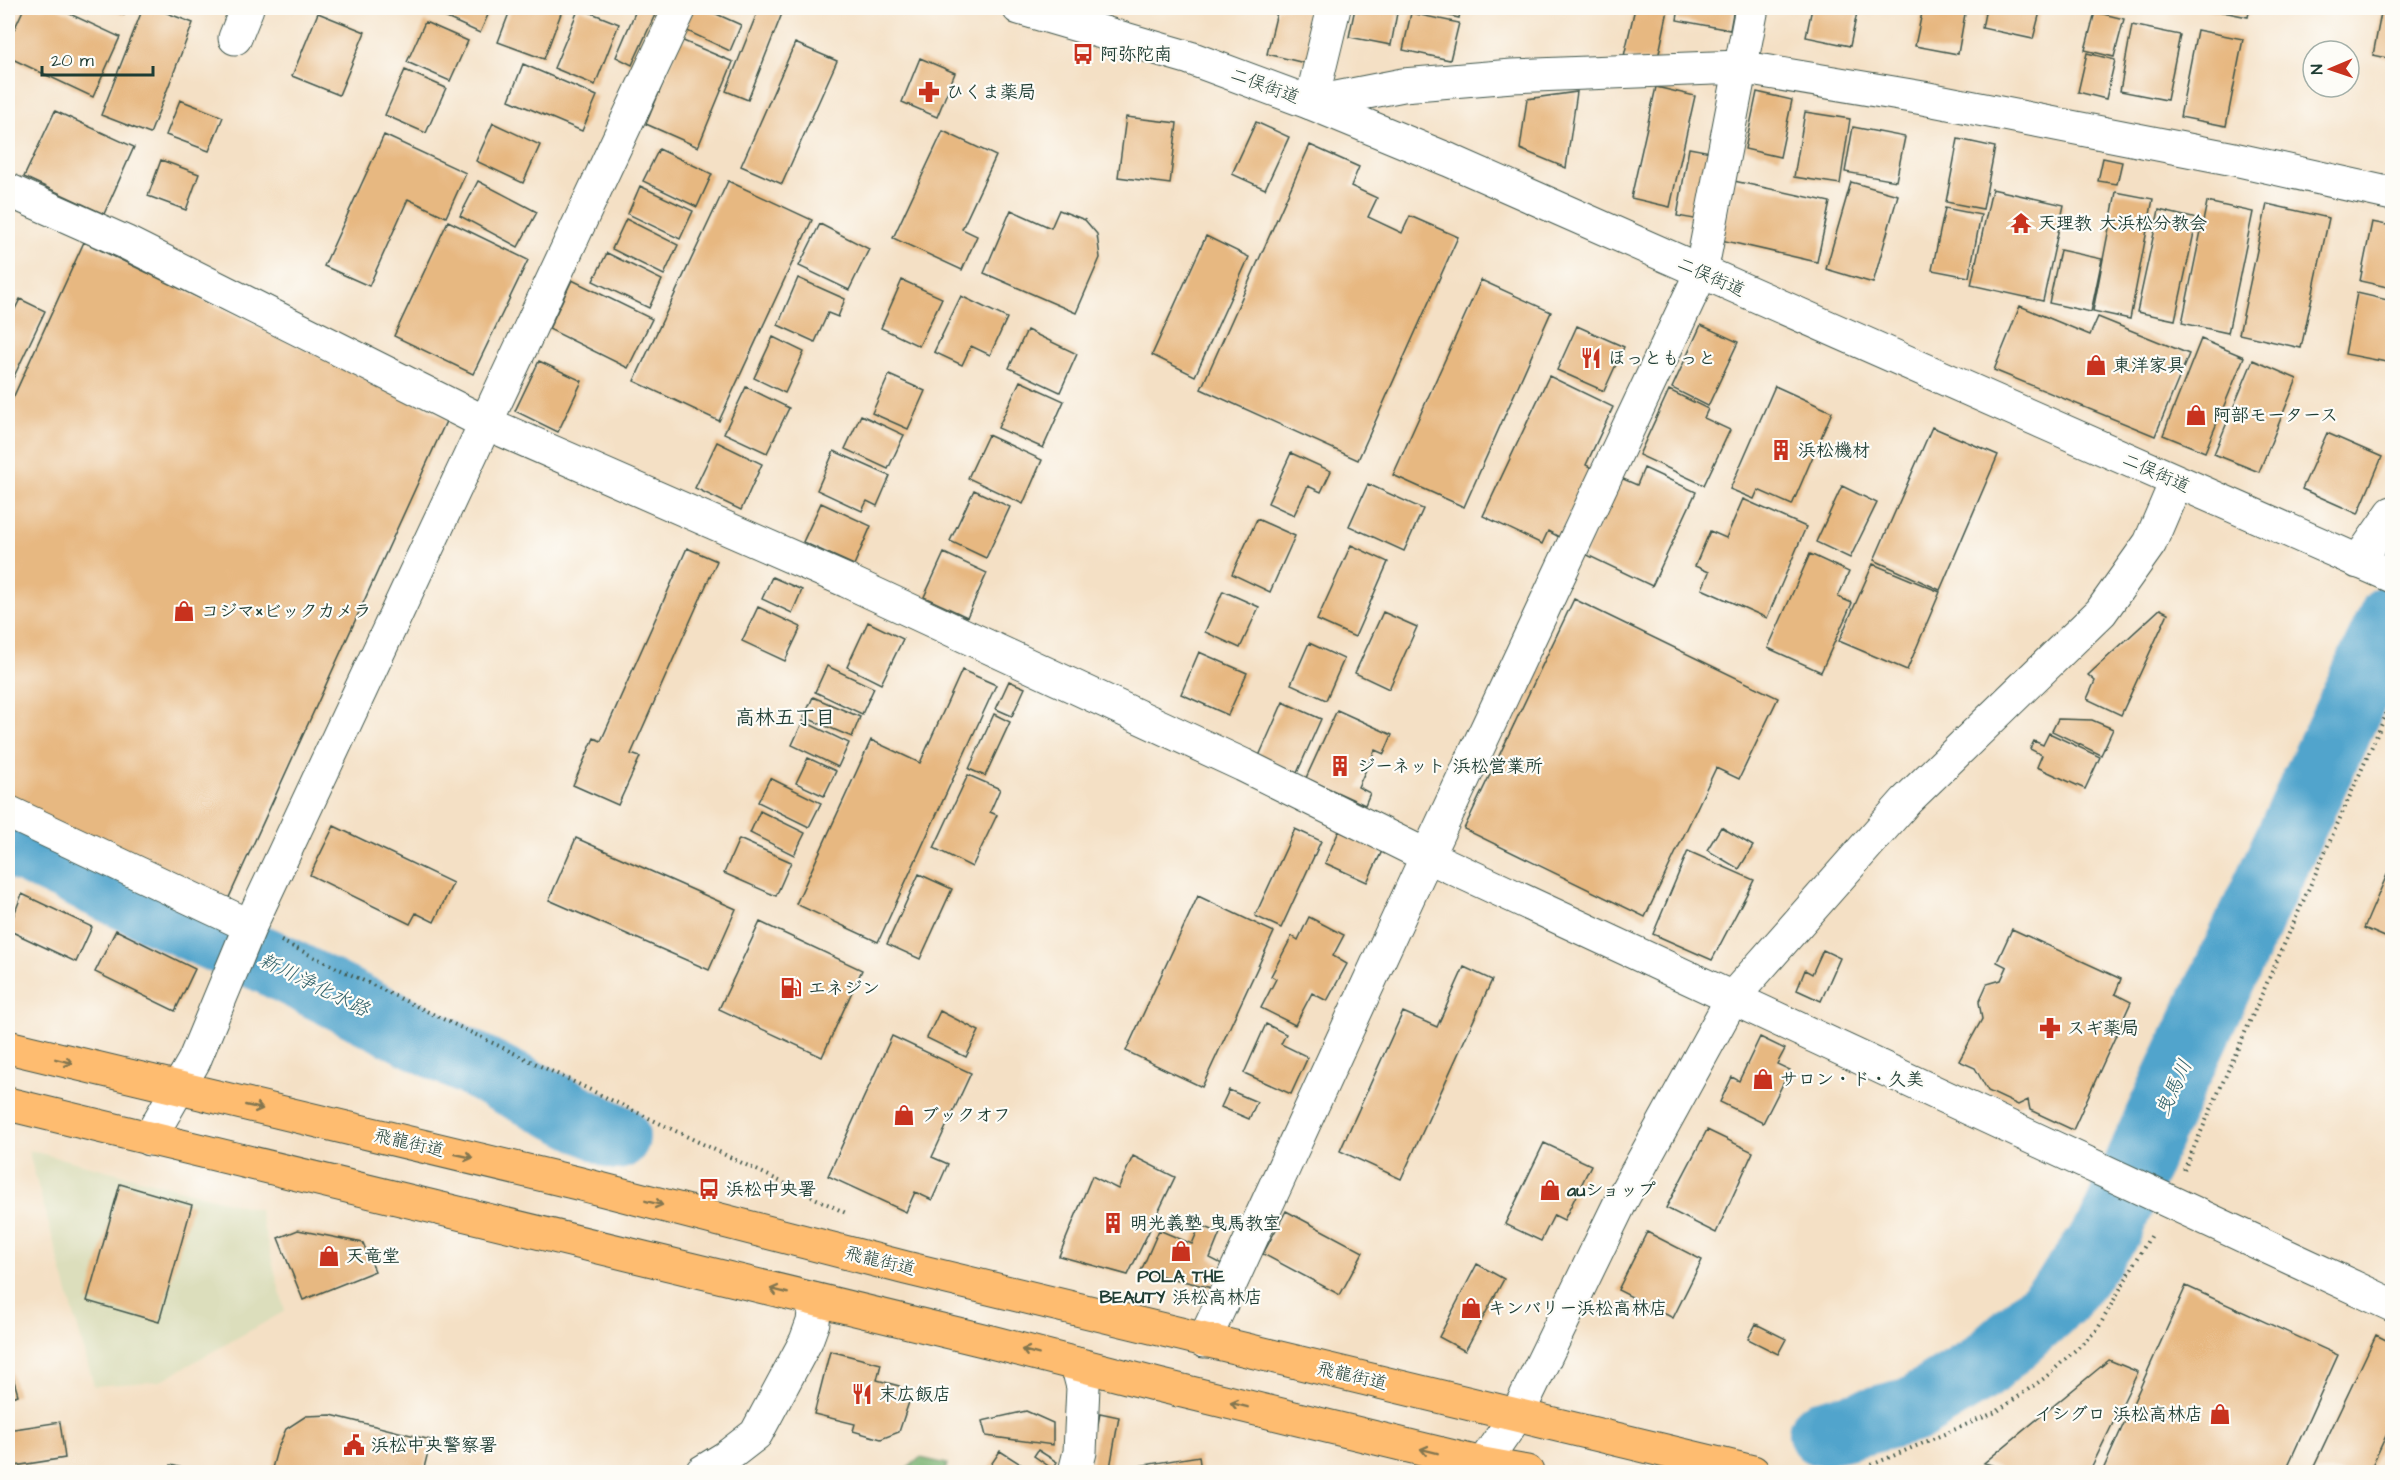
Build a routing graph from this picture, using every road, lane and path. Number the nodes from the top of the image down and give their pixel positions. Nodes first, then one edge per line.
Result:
1 (247, 8) edge
2 (680, 8) edge
3 (1024, 8) edge
4 (1334, 8) edge
5 (1752, 8) edge
6 (235, 38) dead end
7 (1740, 68) junction
8 (1311, 103) junction
9 (8, 190) edge
10 (2392, 194) edge
11 (1701, 273) junction
12 (486, 423) junction
13 (2176, 482) junction
14 (2392, 513) edge
15 (2358, 562) junction
16 (2390, 575) edge
17 (2392, 701) edge
18 (8, 812) edge
19 (1427, 856) junction
20 (250, 927) junction
21 (1733, 997) junction
22 (8, 1047) edge
23 (177, 1089) junction
24 (8, 1104) edge
25 (149, 1139) junction
26 (2169, 1201) junction
27 (855, 1217) dead end
28 (815, 1300) junction
29 (2392, 1305) edge
30 (1204, 1341) junction
31 (1077, 1364) junction
32 (1517, 1415) junction
33 (1482, 1468) edge
34 (702, 1473) edge
35 (1075, 1473) edge
36 (1527, 1473) edge
37 (1753, 1473) edge
38 (1855, 1473) edge

1 - 6 street
2 - 12 street
3 - 8 street, 二俣街道
4 - 8 street
5 - 7 street
7 - 8 street
7 - 10 street
7 - 11 street
8 - 11 street, 二俣街道
9 - 12 street
11 - 13 street, 二俣街道
11 - 19 street
12 - 19 street
12 - 20 street
13 - 15 street, 二俣街道
13 - 21 street
14 - 15 street
15 - 16 street, 二俣街道
17 - 26 path
18 - 20 street
19 - 21 street
19 - 30 street
20 - 23 street
20 - 27 path
21 - 26 street
21 - 32 street
22 -> 23 highway, 飛龍街道
23 - 25 street
23 -> 30 highway, 飛龍街道
24 - 25 highway
28 -> 25 highway
26 - 29 street
26 - 38 path
31 -> 28 highway
28 - 34 street
30 - 32 highway, 飛龍街道
33 -> 31 highway
31 - 35 street
32 - 33 street
32 - 37 highway, 飛龍街道
33 - 36 highway

